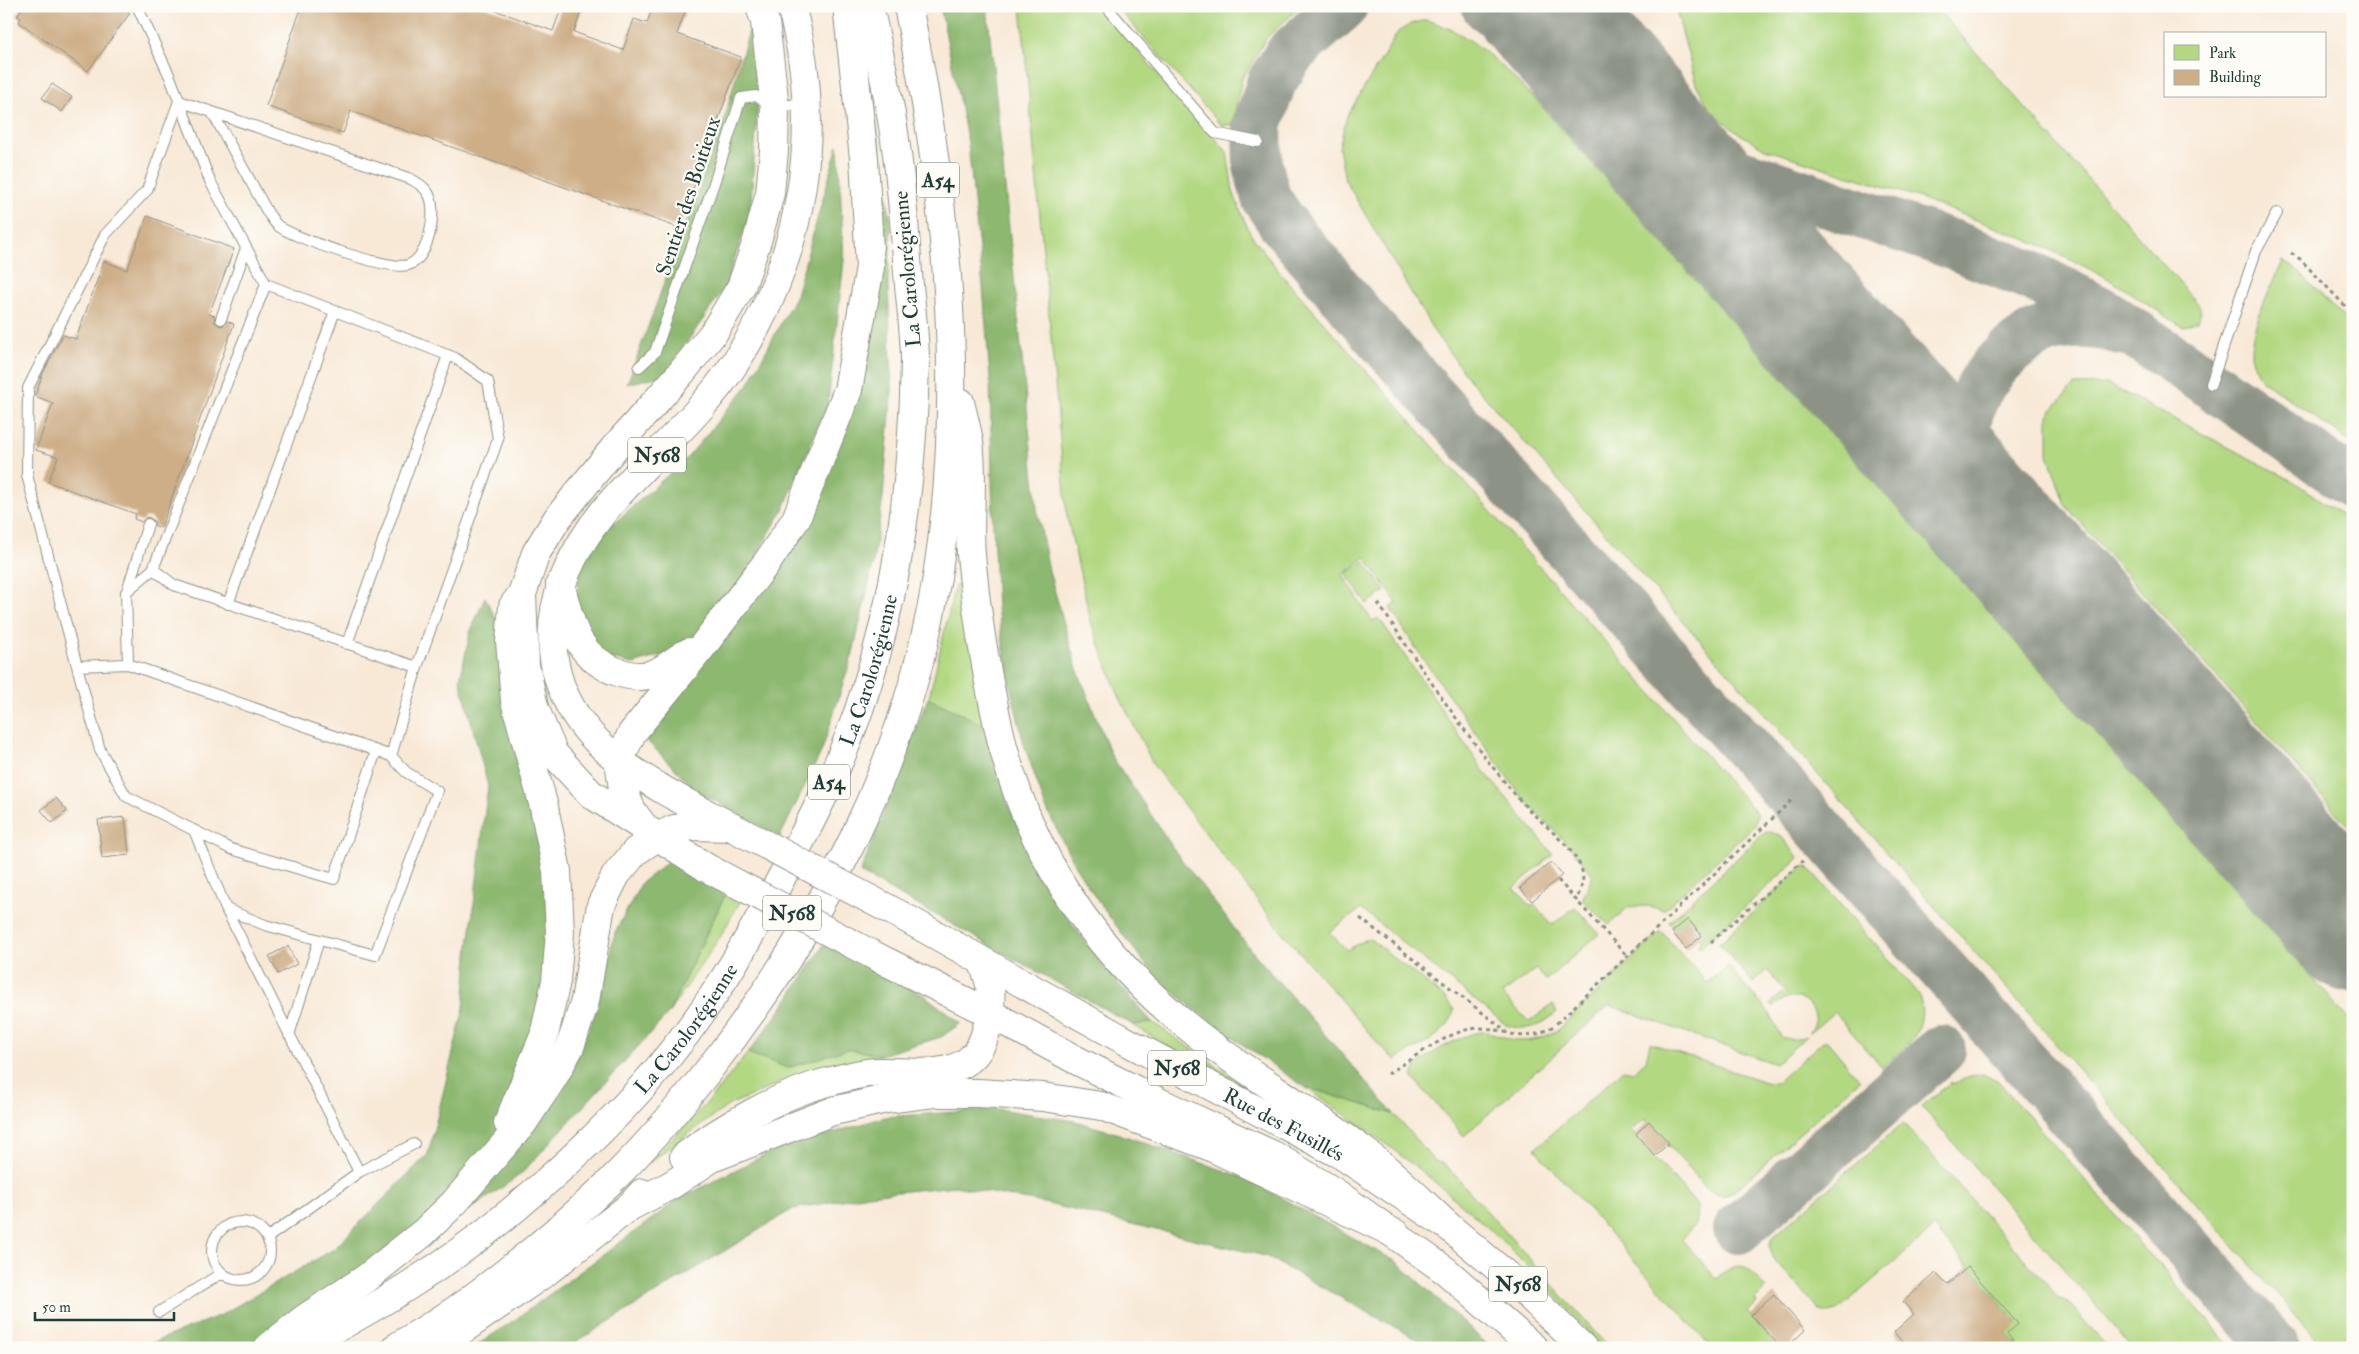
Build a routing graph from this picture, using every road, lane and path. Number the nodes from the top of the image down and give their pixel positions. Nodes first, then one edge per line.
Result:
1 (137, 6) edge
2 (760, 6) edge
3 (790, 6) edge
4 (847, 6) edge
5 (869, 6) edge
6 (908, 6) edge
7 (1106, 6) edge
8 (180, 101) junction
9 (807, 103) junction
10 (775, 107) junction
11 (212, 112) junction
12 (1258, 142) dead end
13 (2277, 213) dead end
14 (246, 248) junction
15 (2291, 253) dead end
16 (266, 284) junction
17 (335, 311) junction
18 (2353, 314) edge
19 (221, 319) dead end
20 (448, 355) junction
21 (951, 357) junction
22 (640, 367) dead end
23 (2211, 384) dead end
24 (148, 524) dead end
25 (154, 569) junction
26 (560, 584) junction
27 (126, 592) junction
28 (522, 594) junction
29 (228, 604) junction
30 (1378, 604) dead end
31 (347, 644) junction
32 (702, 647) junction
33 (128, 664) junction
34 (77, 666) junction
35 (417, 667) junction
36 (376, 751) junction
37 (391, 756) junction
38 (619, 761) junction
39 (1793, 799) dead end
40 (732, 827) junction
41 (194, 830) junction
42 (651, 832) junction
43 (1803, 861) dead end
44 (1558, 880) dead end
45 (1576, 901) junction
46 (226, 909) junction
47 (1360, 918) dead end
48 (320, 940) junction
49 (1711, 942) dead end
50 (1626, 955) junction
51 (982, 961) junction
52 (989, 1012) junction
53 (1508, 1032) junction
54 (289, 1035) junction
55 (1388, 1074) dead end
56 (414, 1144) dead end
57 (487, 1163) junction
58 (359, 1172) junction
59 (629, 1207) junction
60 (1448, 1226) junction
61 (1396, 1234) junction
62 (267, 1238) junction
63 (222, 1273) junction
64 (158, 1312) dead end
65 (268, 1348) edge
66 (300, 1348) edge
67 (395, 1348) edge
68 (436, 1348) edge
69 (1534, 1348) edge
70 (1583, 1348) edge

1 - 8 lane
2 - 10 highway, N568
3 - 9 highway, N568
4 - 32 highway
5 - 66 highway, La Carolorégienne / A54
6 - 21 highway, La Carolorégienne / A54
7 - 12 lane
8 - 11 lane
8 - 14 lane
8 - 34 lane
9 - 10 lane
9 - 26 highway, N568
10 - 22 lane, Sentier des Boitieux
10 - 28 highway, N568
11 - 11 lane
13 - 23 lane
14 - 16 lane
14 - 19 lane
15 - 18 path
16 - 17 lane
16 - 25 lane
17 - 20 lane
17 - 29 lane
20 - 31 lane
20 - 35 lane
21 - 60 highway
21 - 67 highway, La Carolorégienne / A54
24 - 27 lane
25 - 27 lane
25 - 29 lane
26 - 32 highway
26 - 38 highway, N568
27 - 33 lane
28 - 42 highway, N568
28 - 57 highway
29 - 31 lane
30 - 45 path
31 - 35 lane
32 - 38 highway
33 - 34 lane
33 - 36 lane
34 - 41 lane
35 - 37 lane
36 - 37 lane
36 - 41 lane
37 - 48 lane
38 - 40 highway, N568
38 - 42 highway
39 - 50 path
40 - 42 highway
40 - 51 highway, Rue des Fusillés / N568, bridge
41 - 46 lane
42 - 52 highway, Rue des Fusillés / N568, bridge
42 - 57 highway
43 - 49 path
44 - 45 path
45 - 50 path
46 - 48 lane
46 - 54 lane
47 - 53 path
48 - 54 lane
50 - 53 path
51 - 52 highway
51 - 60 highway, Rue des Fusillés / N568
52 - 59 highway
52 - 61 highway, Rue des Fusillés / N568
53 - 55 path
54 - 58 lane
56 - 58 lane
57 - 65 highway
58 - 62 lane
59 - 61 highway
59 - 68 highway
60 - 70 highway, Rue des Fusillés / N568
61 - 69 highway, Rue des Fusillés / N568
62 - 63 lane
62 - 63 lane
63 - 64 lane

